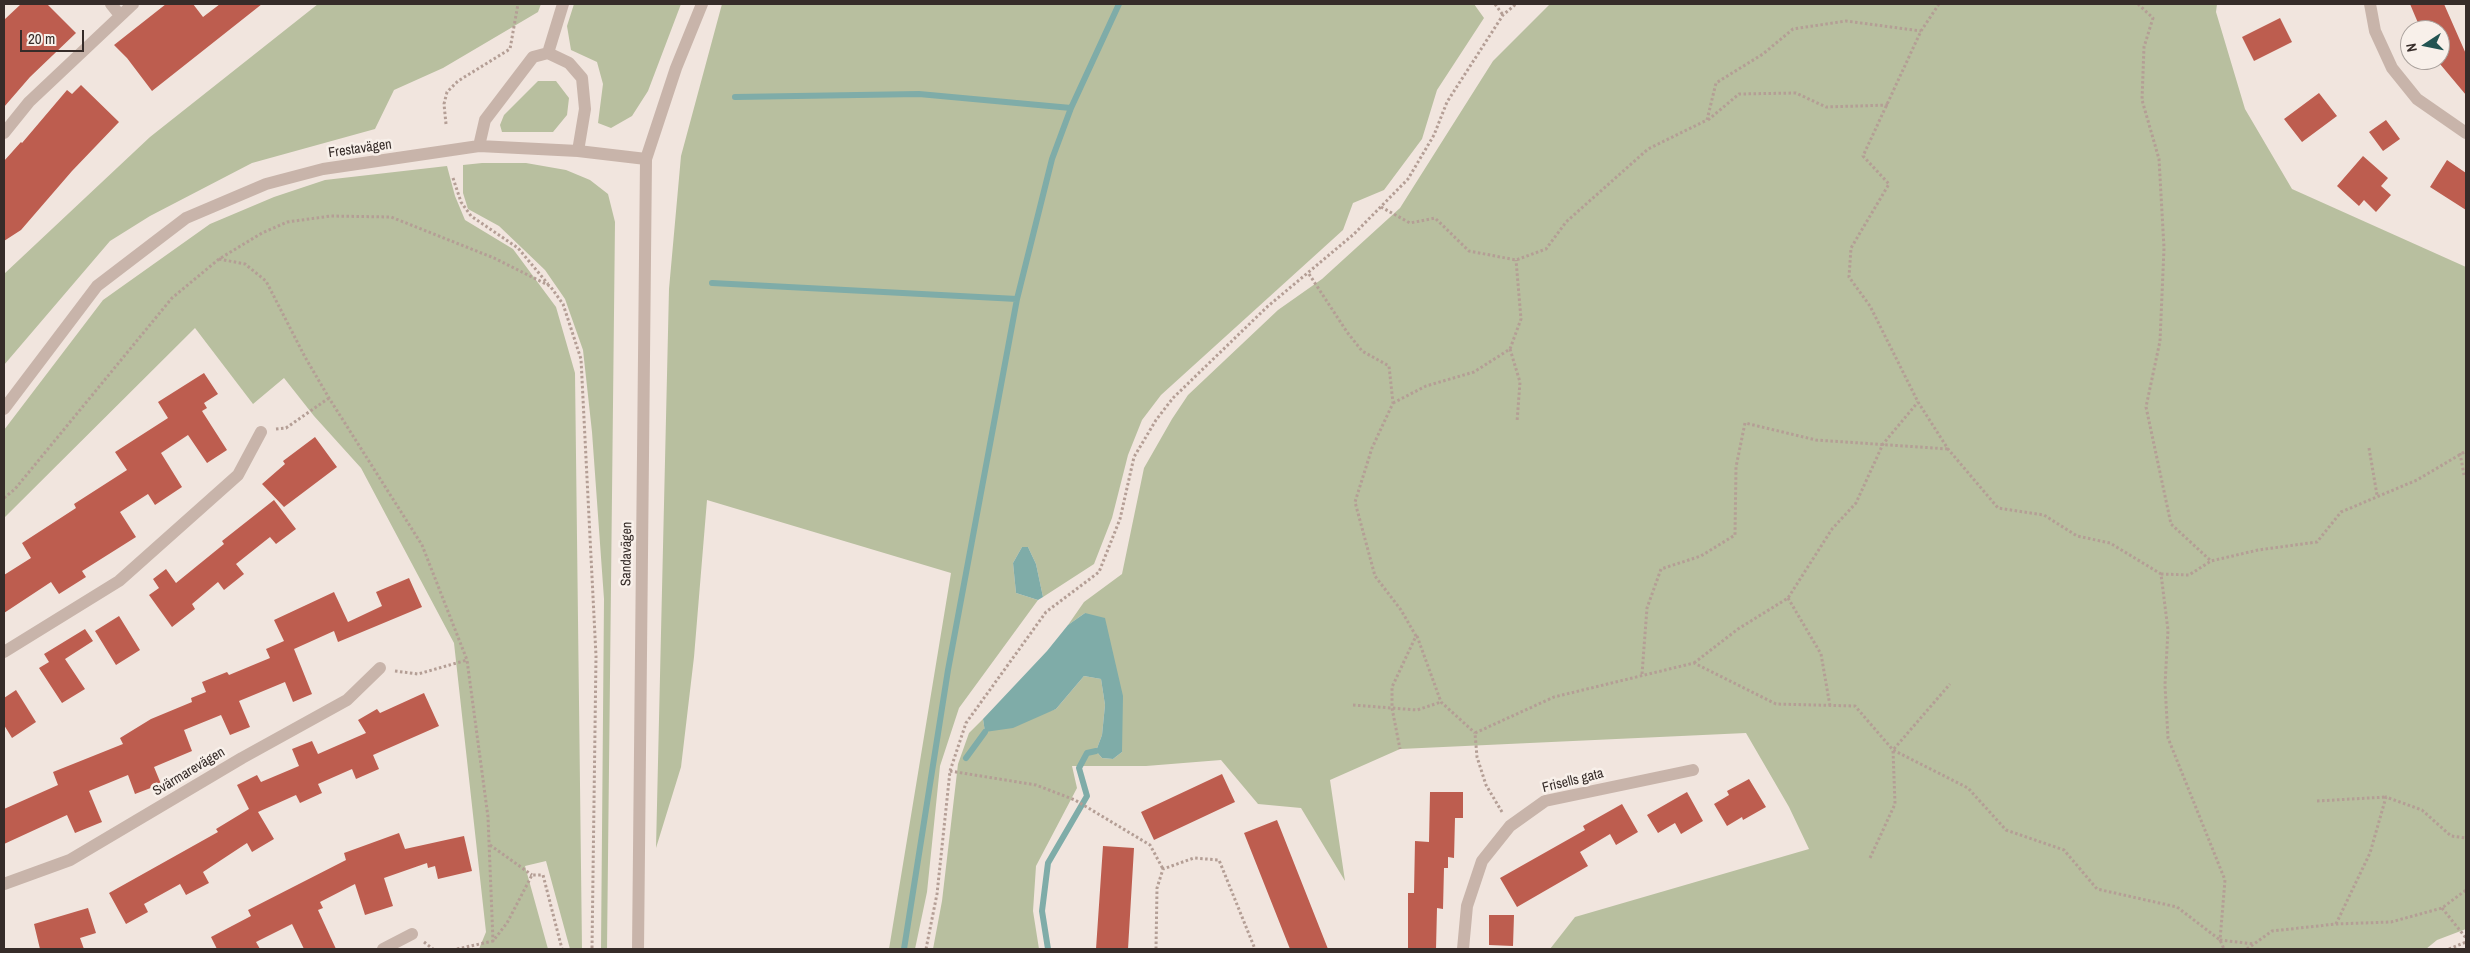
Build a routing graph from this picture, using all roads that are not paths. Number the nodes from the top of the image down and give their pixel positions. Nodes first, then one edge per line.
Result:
1 (111, 4) edge
2 (133, 4) edge
3 (563, 4) edge
4 (702, 4) edge
5 (2370, 4) edge
6 (119, 14) junction
7 (548, 53) junction
8 (4, 133) edge
9 (2466, 133) edge
10 (479, 146) junction
11 (578, 151) junction
12 (646, 159) junction
13 (4, 409) edge
14 (261, 432) road end
15 (4, 652) edge
16 (380, 668) road end
17 (1693, 770) dead end
18 (4, 884) edge
19 (412, 934) dead end
20 (383, 949) edge
21 (638, 949) edge
22 (1463, 949) edge

1 - 6 street
2 - 6 street
3 - 7 street
4 - 12 street
5 - 9 street
6 - 8 street
7 - 10 street
7 - 11 street
10 - 11 street, Frestavägen
10 - 13 street, Frestavägen
11 - 12 street, Frestavägen
12 - 21 street, Sandavägen
14 - 15 street
16 - 18 street, Svärmarevägen
17 - 22 street, Frisells gata
19 - 20 street

